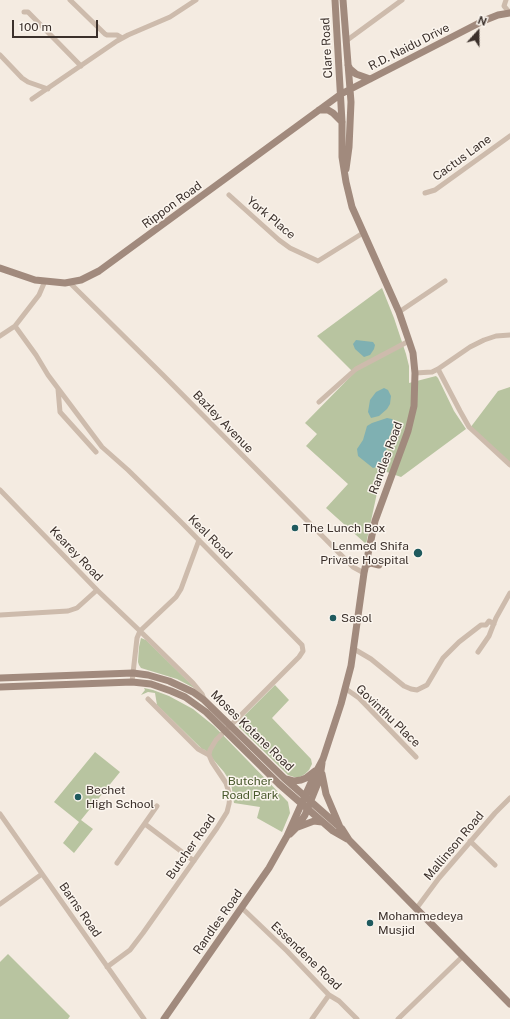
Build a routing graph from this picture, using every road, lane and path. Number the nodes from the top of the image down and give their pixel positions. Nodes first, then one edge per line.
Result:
1 (70, 0) edge
2 (196, 0) edge
3 (335, 0) edge
4 (343, 0) edge
5 (402, 0) edge
6 (506, 0) edge
7 (24, 12) dead end
8 (510, 13) edge
9 (122, 38) junction
10 (346, 41) junction
11 (0, 55) edge
12 (347, 61) junction
13 (81, 66) junction
14 (370, 79) junction
15 (48, 89) junction
16 (350, 90) junction
17 (341, 94) junction
18 (32, 100) dead end
19 (319, 110) junction
20 (342, 122) junction
21 (510, 136) edge
22 (345, 171) junction
23 (425, 193) dead end
24 (229, 195) dead end
25 (363, 233) junction
26 (0, 268) edge
27 (45, 281) junction
28 (445, 281) dead end
29 (70, 283) junction
30 (399, 312) junction
31 (15, 326) junction
32 (510, 335) edge
33 (0, 336) edge
34 (409, 341) junction
35 (438, 369) junction
36 (416, 373) junction
37 (58, 389) junction
38 (319, 402) dead end
39 (96, 452) dead end
40 (510, 466) edge
41 (0, 490) edge
42 (199, 540) junction
43 (366, 565) junction
44 (379, 565) dead end
45 (364, 573) junction
46 (97, 590) junction
47 (510, 593) edge
48 (0, 615) edge
49 (494, 624) junction
50 (140, 631) junction
51 (354, 649) junction
52 (478, 652) dead end
53 (133, 673) junction
54 (0, 678) edge
55 (132, 682) junction
56 (0, 687) edge
57 (346, 689) junction
58 (148, 699) dead end
59 (204, 700) junction
60 (228, 728) junction
61 (209, 755) junction
62 (416, 757) dead end
63 (319, 770) junction
64 (284, 778) junction
65 (305, 796) junction
66 (510, 798) edge
67 (311, 802) junction
68 (301, 804) junction
69 (157, 806) dead end
70 (308, 809) junction
71 (0, 814) edge
72 (322, 822) junction
73 (145, 824) junction
74 (297, 827) junction
75 (342, 829) junction
76 (287, 836) junction
77 (349, 840) junction
78 (470, 841) junction
79 (194, 860) junction
80 (116, 863) dead end
81 (495, 865) dead end
82 (42, 874) junction
83 (0, 904) edge
84 (242, 908) junction
85 (416, 909) junction
86 (463, 956) junction
87 (107, 967) junction
88 (329, 995) junction
89 (510, 1004) edge
90 (144, 1019) edge
91 (164, 1019) edge
92 (312, 1019) edge
93 (356, 1019) edge
94 (398, 1019) edge

1 - 9 street
2 - 9 street
3 - 17 street, Clare Road
4 - 10 street, Clare Road
5 - 10 street
6 - 8 street
7 - 13 street
8 - 14 street, R.D. Naidu Drive
9 - 13 street
10 - 12 street, Clare Road
11 - 15 street
12 - 14 street
12 - 16 street, Clare Road
13 - 15 street
14 - 16 street, R.D. Naidu Drive
15 - 18 street
16 - 17 street, R.D. Naidu Drive
16 - 22 street, Randles Road
17 - 19 street, Rippon Road
17 - 20 street, Randles Road
19 - 20 street
19 - 29 street, Rippon Road
20 - 22 street, Randles Road
21 - 23 street, Cactus Lane
22 - 25 street, Randles Road
24 - 25 street, York Place
25 - 30 street, Randles Road
26 - 27 street, Rippon Road
27 - 29 street, Rippon Road
27 - 31 street
28 - 30 street
29 - 45 street, Bazley Avenue
30 - 34 street, Randles Road
31 - 33 street
31 - 37 street, Keal Road
32 - 35 street
34 - 36 street, Randles Road
34 - 38 street
35 - 36 street
35 - 40 street
36 - 43 street, Randles Road
37 - 39 street
37 - 42 street, Keal Road
41 - 46 street, Kearey Road
42 - 50 street
42 - 60 street, Keal Road
43 - 44 street
43 - 45 street, Randles Road
45 - 51 street, Randles Road
46 - 48 street
46 - 50 street, Kearey Road
47 - 49 street
49 - 51 street
49 - 52 street
50 - 53 street
50 - 59 street, Kearey Road
51 - 57 street, Randles Road
53 - 54 street, Moses Kotane Road
53 - 55 street
53 - 59 street, Moses Kotane Road
55 - 56 street, Moses Kotane Road
55 - 60 street, Moses Kotane Road
57 - 62 street, Govinthu Place
57 - 63 street, Randles Road
58 - 61 street, Butcher Road
59 - 60 street, Moses Kotane Road
60 - 61 street, Keal Road
60 - 64 street, Moses Kotane Road
60 - 68 street, Moses Kotane Road
61 - 79 street, Butcher Road
63 - 64 street
63 - 65 street, Randles Road
63 - 67 street, Randles Road
63 - 75 street
64 - 65 street, Moses Kotane Road
65 - 67 street, Moses Kotane Road
65 - 68 street, Randles Road
66 - 78 street, Mallinson Road
67 - 70 street, Randles Road
67 - 75 street, Moses Kotane Road
68 - 70 street, Moses Kotane Road
68 - 76 street, Randles Road
69 - 73 street
70 - 72 street, Moses Kotane Road
70 - 74 street, Randles Road
71 - 82 street, Barns Road
72 - 74 street
72 - 77 street, Moses Kotane Road
73 - 79 street
73 - 80 street
74 - 76 street, Randles Road
75 - 77 street, Moses Kotane Road
76 - 84 street, Randles Road
77 - 85 street, Moses Kotane Road
78 - 81 street
78 - 85 street, Mallinson Road
79 - 87 street, Butcher Road
82 - 83 street
82 - 87 street, Barns Road
84 - 88 street, Essendene Road
84 - 91 street, Randles Road
85 - 86 street, Moses Kotane Road
86 - 89 street, Moses Kotane Road
86 - 94 street
87 - 90 street, Barns Road
88 - 92 street
88 - 93 street, Essendene Road

